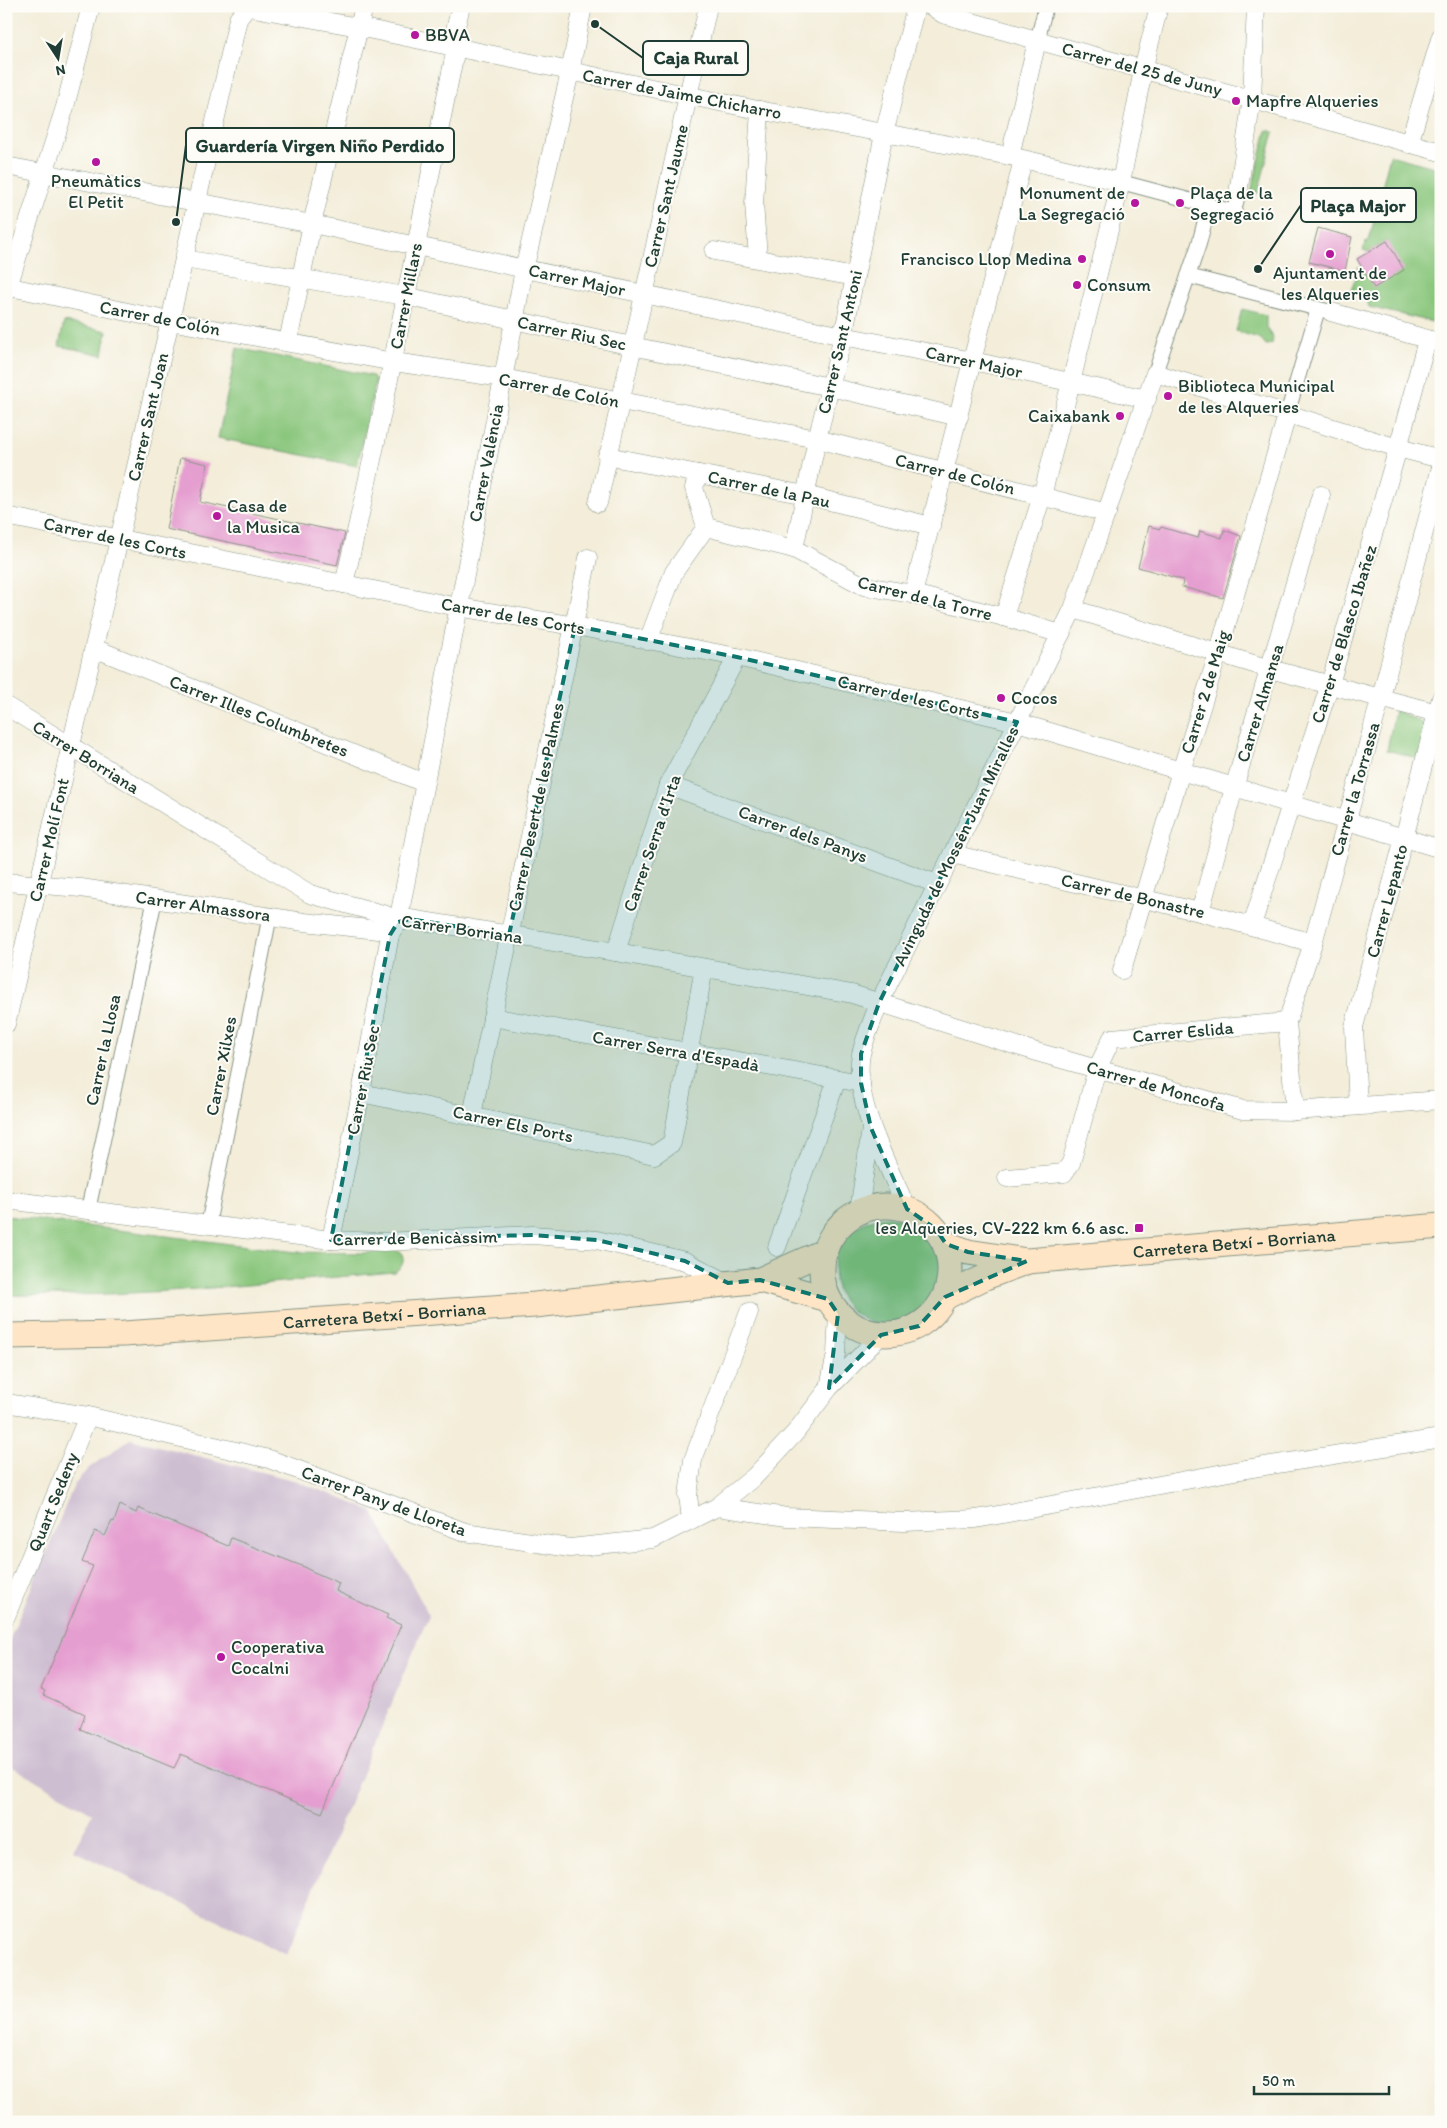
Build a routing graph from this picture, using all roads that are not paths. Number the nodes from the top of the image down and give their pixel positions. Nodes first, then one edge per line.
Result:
1 (91, 6) edge
2 (364, 6) edge
3 (461, 6) edge
4 (583, 6) edge
5 (708, 6) edge
6 (916, 6) edge
7 (931, 6) edge
8 (1046, 6) edge
9 (1159, 6) edge
10 (1256, 6) edge
11 (247, 7) edge
12 (358, 27) junction
13 (1441, 36) edge
14 (1036, 42) junction
15 (456, 48) junction
16 (1143, 70) junction
17 (570, 72) junction
18 (689, 95) junction
19 (1252, 98) junction
20 (760, 110) junction
21 (884, 134) junction
22 (1409, 144) junction
23 (1441, 152) edge
24 (1016, 158) junction
25 (6, 166) edge
26 (44, 174) junction
27 (1121, 182) junction
28 (1238, 194) joint
29 (196, 202) junction
30 (1209, 205) junction
31 (312, 224) junction
32 (415, 247) junction
33 (714, 251) dead end
34 (758, 258) junction
35 (184, 259) junction
36 (524, 270) junction
37 (1188, 276) junction
38 (855, 277) junction
39 (300, 278) junction
40 (7, 289) edge
41 (644, 294) junction
42 (405, 296) junction
43 (1325, 311) junction
44 (515, 320) junction
45 (170, 321) junction
46 (843, 336) junction
47 (288, 342) junction
48 (1434, 342) edge
49 (632, 346) junction
50 (973, 361) junction
51 (394, 362) junction
52 (1155, 374) junction
53 (503, 378) junction
54 (1071, 382) junction
55 (830, 387) junction
56 (1147, 399) junction
57 (619, 402) junction
58 (1287, 415) junction
59 (959, 417) junction
60 (817, 439) junction
61 (1398, 448) junction
62 (607, 456) junction
63 (1441, 459) edge
64 (1441, 467) edge
65 (944, 472) junction
66 (698, 474) junction
67 (805, 495) junction
68 (1321, 495) dead end
69 (1042, 496) junction
70 (598, 503) dead end
71 (1107, 513) junction
72 (6, 516) edge
73 (706, 526) junction
74 (931, 526) junction
75 (120, 540) junction
76 (794, 549) junction
77 (588, 558) dead end
78 (344, 584) junction
79 (913, 594) junction
80 (458, 606) junction
81 (1073, 609) junction
82 (1004, 617) junction
83 (575, 626) junction
84 (1061, 634) junction
85 (648, 640) junction
86 (94, 648) junction
87 (1218, 654) junction
88 (737, 657) junction
89 (1270, 669) junction
90 (1330, 684) junction
91 (1381, 697) junction
92 (6, 706) edge
93 (1439, 708) edge
94 (1017, 722) junction
95 (70, 746) junction
96 (1181, 771) junction
97 (424, 783) junction
98 (668, 785) junction
99 (1234, 788) junction
100 (1290, 804) junction
101 (1346, 820) junction
102 (1404, 837) junction
103 (1441, 849) edge
104 (952, 854) junction
105 (6, 882) edge
106 (39, 884) junction
107 (937, 884) junction
108 (310, 894) junction
109 (155, 898) junction
110 (1143, 898) junction
111 (1200, 912) junction
112 (270, 915) junction
113 (304, 922) junction
114 (398, 922) junction
115 (1252, 925) junction
116 (509, 935) junction
117 (1313, 943) junction
118 (616, 952) junction
119 (704, 968) junction
120 (1122, 970) dead end
121 (879, 1003) junction
122 (492, 1017) junction
123 (1287, 1022) junction
124 (6, 1024) edge
125 (687, 1054) junction
126 (1097, 1069) junction
127 (836, 1079) junction
128 (861, 1083) junction
129 (362, 1093) junction
130 (1441, 1100) edge
131 (1358, 1106) junction
132 (1295, 1111) junction
133 (472, 1115) junction
134 (871, 1128) junction
135 (1008, 1178) dead end
136 (6, 1200) edge
137 (907, 1209) junction
138 (88, 1210) junction
139 (859, 1211) junction
140 (208, 1225) junction
141 (1441, 1226) edge
142 (331, 1240) junction
143 (946, 1244) junction
144 (777, 1247) dead end
145 (824, 1251) junction
146 (1027, 1261) junction
147 (760, 1280) junction
148 (728, 1283) junction
149 (945, 1297) junction
150 (833, 1306) junction
151 (749, 1312) dead end
152 (881, 1335) junction
153 (6, 1336) edge
154 (829, 1388) junction
155 (6, 1403) edge
156 (88, 1416) junction
157 (1441, 1438) edge
158 (717, 1508) junction
159 (691, 1520) junction
160 (6, 1616) edge

1 - 26 street
2 - 12 street
3 - 15 street, Carrer Millars
4 - 17 street, Carrer València
5 - 18 street, Carrer Sant Jaume
6 - 21 street, Carrer Sant Antoni
7 - 14 street, Carrer del 25 de Juny
8 - 14 street
9 - 16 street
10 - 19 street
11 - 12 street, Carrer de Jaime Chicharro
11 - 29 street, Carrer Sant Joan
12 - 15 street, Carrer de Jaime Chicharro
12 - 31 street
13 - 22 street
14 - 16 street, Carrer del 25 de Juny
14 - 24 street
15 - 17 street, Carrer de Jaime Chicharro
15 - 32 street, Carrer Millars
16 - 19 street, Carrer del 25 de Juny
16 - 27 street
17 - 18 street, Carrer de Jaime Chicharro
17 - 36 street, Carrer València
18 - 20 street, Carrer de Jaime Chicharro
18 - 41 street, Carrer Sant Jaume
19 - 22 street, Carrer del 25 de Juny
19 - 28 street
20 - 21 street, Carrer de Jaime Chicharro
20 - 34 street
21 - 24 street, Carrer de Jaime Chicharro
21 - 38 street, Carrer Sant Antoni
22 - 23 street, Carrer del 25 de Juny
24 - 27 street, Carrer de Jaime Chicharro
24 - 50 street
25 - 26 street, Carrer Major
26 - 29 street, Carrer Major
26 - 40 street
27 - 30 street
27 - 54 street
28 - 30 street
29 - 31 street, Carrer Major
29 - 35 street, Carrer Sant Joan
30 - 37 street
31 - 32 street, Carrer Major
31 - 39 street
32 - 36 street, Carrer Major
32 - 42 street, Carrer Millars
33 - 34 street
34 - 38 street
35 - 39 street, Carrer Riu Sec
35 - 45 street, Carrer Sant Joan
36 - 41 street, Carrer Major
36 - 44 street, Carrer València
37 - 43 street
37 - 52 street
38 - 46 street, Carrer Sant Antoni
39 - 42 street, Carrer Riu Sec
39 - 47 street
40 - 45 street, Carrer de Colón
41 - 46 street, Carrer Major
41 - 49 street, Carrer Sant Jaume
42 - 44 street, Carrer Riu Sec
42 - 51 street, Carrer Millars
43 - 48 street
43 - 58 street
44 - 49 street, Carrer Riu Sec
44 - 53 street, Carrer València
45 - 47 street, Carrer de Colón
45 - 75 street, Carrer Sant Joan
46 - 50 street, Carrer Major
46 - 55 street, Carrer Sant Antoni
47 - 51 street, Carrer de Colón
48 - 61 street, Carrer de Blasco Ibañez
49 - 55 street, Carrer Riu Sec
49 - 57 street, Carrer Sant Jaume
50 - 54 street, Carrer Major
50 - 59 street
51 - 53 street, Carrer de Colón
51 - 78 street, Carrer Millars
52 - 56 street, Avinguda de Mossén Juan Miralles
52 - 58 street
53 - 57 street, Carrer de Colón
53 - 80 street, Carrer València
54 - 56 street, Carrer Major
54 - 69 street
55 - 59 street, Carrer Riu Sec
55 - 60 street, Carrer Sant Antoni
56 - 71 street, Avinguda de Mossén Juan Miralles
57 - 60 street, Carrer de Colón
57 - 62 street, Carrer Sant Jaume
58 - 61 street
58 - 87 street, Carrer 2 de Maig
59 - 65 street
60 - 65 street, Carrer de Colón
60 - 67 street, Carrer Sant Antoni
61 - 63 street
61 - 90 street, Carrer de Blasco Ibañez
62 - 66 street, Carrer de la Pau
62 - 70 street, Carrer Sant Jaume
64 - 91 street, Carrer la Torrassa
65 - 69 street, Carrer de Colón
65 - 74 street
66 - 67 street, Carrer de la Pau
66 - 73 street
67 - 74 street, Carrer de la Pau
67 - 76 street, Carrer Sant Antoni
68 - 89 street, Carrer Almansa
69 - 71 street, Carrer de Colón
69 - 82 street
71 - 81 street, Avinguda de Mossén Juan Miralles
72 - 75 street, Carrer de les Corts
73 - 76 street, Carrer de la Torre
73 - 85 street
74 - 79 street
75 - 78 street, Carrer de les Corts
75 - 86 street, Carrer Molí Font
76 - 79 street, Carrer de la Torre
77 - 83 street, Carrer Desert de les Palmes
78 - 80 street, Carrer de les Corts
79 - 82 street, Carrer de la Torre
80 - 83 street, Carrer de les Corts
80 - 97 street, Carrer València
81 - 84 street, Avinguda de Mossén Juan Miralles
81 - 87 street
82 - 84 street, Carrer de la Torre
83 - 85 street, Carrer de les Corts
83 - 116 street, Carrer Desert de les Palmes
84 - 94 street, Avinguda de Mossén Juan Miralles
85 - 88 street, Carrer de les Corts
86 - 95 street, Carrer Molí Font
86 - 97 street, Carrer Illes Columbretes
87 - 89 street
87 - 96 street, Carrer 2 de Maig
88 - 94 street, Carrer de les Corts
88 - 98 street, Carrer Serra d'Irta
89 - 90 street
89 - 99 street, Carrer Almansa
90 - 91 street
90 - 100 street, Carrer de Blasco Ibañez
91 - 93 street
91 - 101 street, Carrer la Torrassa
92 - 95 street, Carrer Borriana
93 - 102 street, Carrer Lepanto
94 - 96 street, Carrer de les Corts
94 - 104 street, Avinguda de Mossén Juan Miralles
95 - 106 street, Carrer Molí Font
95 - 108 street, Carrer Borriana
96 - 99 street, Carrer de les Corts
96 - 110 street, Carrer 2 de Maig
97 - 114 street, Carrer València
98 - 107 street, Carrer dels Panys
98 - 118 street, Carrer Serra d'Irta
99 - 100 street, Carrer de les Corts
99 - 111 street, Carrer Almansa
100 - 101 street, Carrer de les Corts
100 - 115 street, Carrer de Blasco Ibañez
101 - 102 street, Carrer de les Corts
101 - 117 street, Carrer la Torrassa
102 - 103 street, Carrer de les Corts
102 - 131 street, Carrer Lepanto
104 - 107 street, Avinguda de Mossén Juan Miralles
104 - 110 street, Carrer de Bonastre
105 - 106 street, Carrer Almassora
106 - 109 street, Carrer Almassora
106 - 124 street, Carrer Molí Font
107 - 121 street, Avinguda de Mossén Juan Miralles
108 - 113 street
108 - 114 street, Carrer Borriana
109 - 112 street, Carrer Almassora
109 - 138 street, Carrer la Llosa
110 - 111 street, Carrer de Bonastre
110 - 120 street, Carrer 2 de Maig
111 - 115 street, Carrer de Bonastre
112 - 113 street, Carrer Almassora
112 - 140 street, Carrer Xilxes
113 - 114 street, Carrer Almassora
114 - 116 street, Carrer Borriana
114 - 129 street, Carrer Riu Sec
115 - 117 street, Carrer de Bonastre
116 - 118 street, Carrer Borriana
116 - 122 street, Carrer Desert de les Palmes
117 - 123 street, Carrer la Torrassa
118 - 119 street, Carrer Borriana
119 - 121 street, Carrer Borriana
119 - 125 street
121 - 126 street, Carrer de Moncofa
121 - 128 street, Avinguda de Mossén Juan Miralles
122 - 125 street, Carrer Serra d'Espadà
122 - 133 street, Carrer Desert de les Palmes
123 - 126 street, Carrer Eslida
123 - 132 street, Carrer la Torrassa
125 - 127 street, Carrer Serra d'Espadà
125 - 133 street, Carrer Els Ports
126 - 132 street, Carrer de Moncofa
126 - 135 street
127 - 128 street, Carrer Serra d'Espadà
127 - 144 street
128 - 134 street, Avinguda de Mossén Juan Miralles
129 - 133 street, Carrer Els Ports
129 - 142 street, Carrer Riu Sec
130 - 131 street, Carrer de Moncofa
131 - 132 street, Carrer de Moncofa
134 - 137 street, Avinguda de Mossén Juan Miralles
134 - 139 street, Avinguda de Mossén Juan Miralles
136 - 138 street, Carrer de Benicàssim
137 - 139 main road
137 - 143 main road
138 - 140 street, Carrer de Benicàssim
139 - 145 main road
140 - 142 street, Carrer de Benicàssim
141 - 146 main road, Carretera Betxí - Borriana
142 - 148 street, Carrer de Benicàssim
143 - 146 main road, Carretera Betxí - Borriana
143 - 149 main road
145 - 147 main road, Carretera Betxí - Borriana
145 - 150 main road
146 - 149 main road, Carretera Betxí - Borriana
147 - 148 main road, Carretera Betxí - Borriana
147 - 150 main road, Carretera Betxí - Borriana
148 - 153 main road, Carretera Betxí - Borriana
149 - 152 main road
150 - 152 main road
150 - 154 street, Carrer Pany de Lloreta
151 - 159 street
152 - 154 street, Carrer Pany de Lloreta
154 - 158 street, Carrer Pany de Lloreta
155 - 156 street, Carrer Pany de Lloreta
156 - 159 street, Carrer Pany de Lloreta
156 - 160 street, Quart Sedeny
157 - 158 street
158 - 159 street, Carrer Pany de Lloreta

